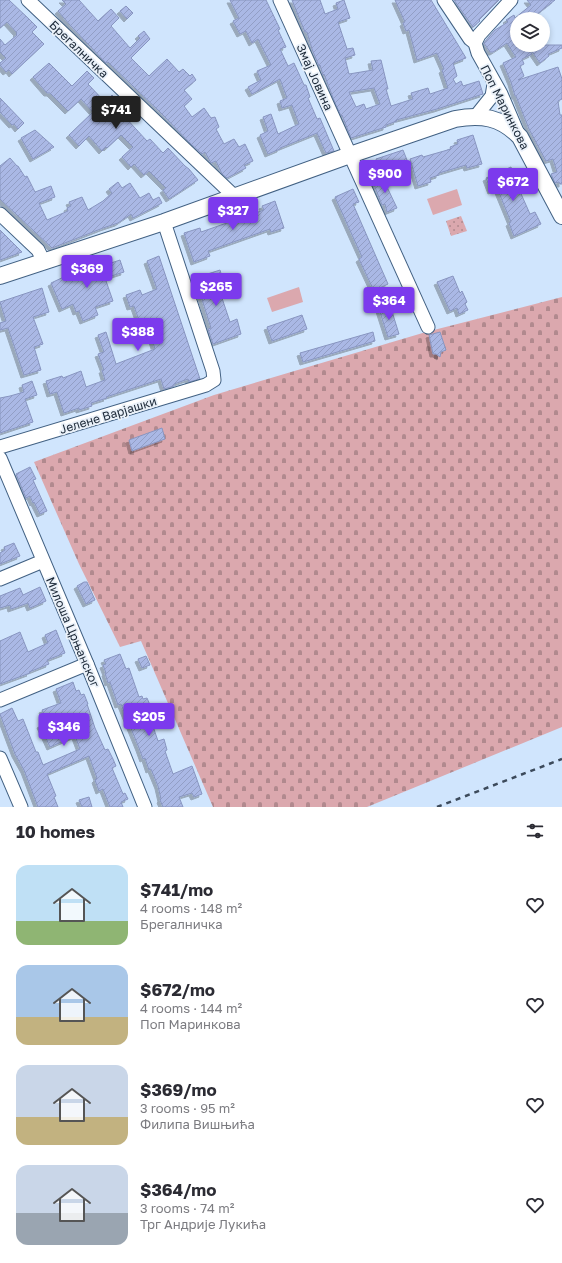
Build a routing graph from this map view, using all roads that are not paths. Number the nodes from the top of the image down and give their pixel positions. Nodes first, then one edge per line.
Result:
1 (28, 0) edge
2 (280, 0) edge
3 (444, 0) edge
4 (510, 0) edge
5 (475, 43) junction
6 (494, 84) junction
7 (476, 116) junction
8 (520, 137) junction
9 (350, 155) junction
10 (234, 196) junction
11 (0, 214) edge
12 (562, 216) edge
13 (164, 222) junction
14 (44, 262) junction
15 (0, 276) edge
16 (428, 327) dead end
17 (0, 447) edge
18 (0, 458) edge
19 (43, 561) junction
20 (0, 579) edge
21 (87, 664) junction
22 (0, 700) edge
23 (0, 758) edge
24 (21, 807) edge
25 (145, 807) edge

1 - 10 street, Брегалничка
2 - 9 street, Змај Јовина
3 - 5 street, Поп Маринкова
4 - 5 street
5 - 6 street, Поп Маринкова
6 - 7 street
6 - 8 street, Поп Маринкова
7 - 8 main road
7 - 9 main road
8 - 12 main road, Поп Маринкова
9 - 10 main road
9 - 16 street, Змај Јовина
10 - 13 main road
11 - 14 street
13 - 14 main road
13 - 17 street, Јелене Варјашки
14 - 15 main road
18 - 19 street, Милоша Црњанског
19 - 20 street
19 - 21 street, Милоша Црњанског
21 - 22 street
21 - 25 street, Милоша Црњанског
23 - 24 street

